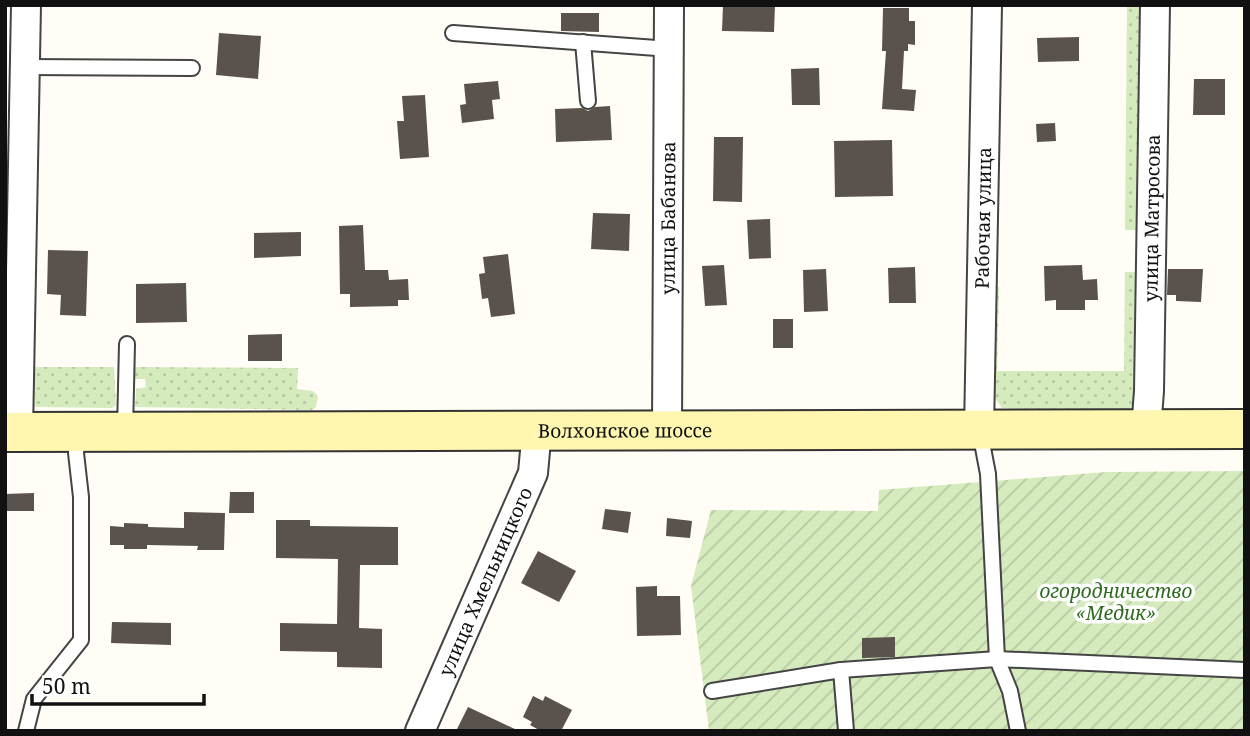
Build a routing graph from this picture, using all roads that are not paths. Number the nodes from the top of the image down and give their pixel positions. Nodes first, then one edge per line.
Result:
1 (26, 5) edge
2 (669, 5) edge
3 (987, 5) edge
4 (1155, 5) edge
5 (453, 33) dead end
6 (583, 41) junction
7 (670, 49) junction
8 (26, 67) junction
9 (192, 68) dead end
10 (588, 101) dead end
11 (13, 238) edge
12 (127, 344) dead end
13 (125, 412) junction
14 (537, 429) junction
15 (1245, 429) edge
16 (667, 430) junction
17 (979, 430) junction
18 (1146, 430) junction
19 (78, 431) junction
20 (11, 432) edge
21 (997, 659) junction
22 (841, 670) junction
23 (1245, 670) edge
24 (712, 691) dead end
25 (26, 731) edge
26 (420, 731) edge
27 (846, 731) edge
28 (1018, 731) edge

1 - 8 street
2 - 7 street, улица Бабанова
3 - 17 street, Рабочая улица
4 - 18 street, улица Матросова
5 - 6 lane
6 - 7 lane
6 - 10 lane
7 - 16 street, улица Бабанова
8 - 9 lane
8 - 11 street
11 - 20 street
12 - 13 lane
13 - 14 main road, Волхонское шоссе
13 - 19 main road, Волхонское шоссе
14 - 16 main road, Волхонское шоссе
14 - 26 street, улица Хмельницкого
15 - 18 main road, Волхонское шоссе
16 - 17 main road, Волхонское шоссе
17 - 18 main road, Волхонское шоссе
17 - 21 lane
19 - 20 main road, Волхонское шоссе
19 - 25 lane
21 - 22 lane
21 - 23 lane
21 - 28 lane
22 - 24 lane
22 - 27 lane

